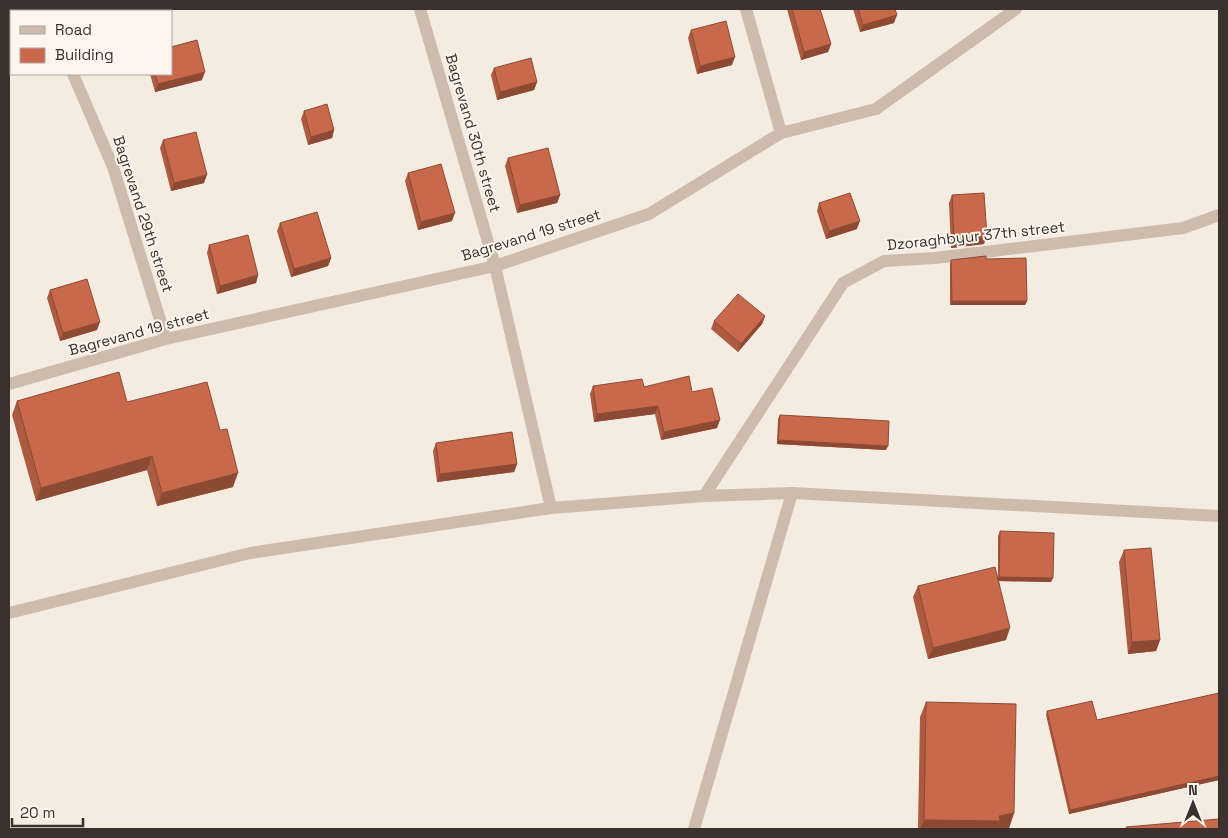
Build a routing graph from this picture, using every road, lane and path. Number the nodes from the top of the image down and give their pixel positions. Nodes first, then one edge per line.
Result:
1 (420, 9) edge
2 (746, 9) edge
3 (1016, 9) edge
4 (73, 75) edge
5 (782, 133) junction
6 (1219, 215) edge
7 (495, 266) junction
8 (166, 339) junction
9 (9, 384) edge
10 (792, 493) junction
11 (704, 496) junction
12 (551, 508) junction
13 (1219, 516) edge
14 (9, 613) edge
15 (694, 829) edge

1 - 7 street, Bagrevand 30th street
2 - 5 street
3 - 5 street, Bagrevand 19 street
4 - 8 street, Bagrevand 29th street
5 - 7 street, Bagrevand 19 street
6 - 11 street, Dzoraghbyur 37th street
7 - 8 street, Bagrevand 19 street
7 - 12 street, Bagrevand 30th street
8 - 9 street, Bagrevand 19 street
10 - 11 street
10 - 13 street
10 - 15 street
11 - 12 street
12 - 14 street

